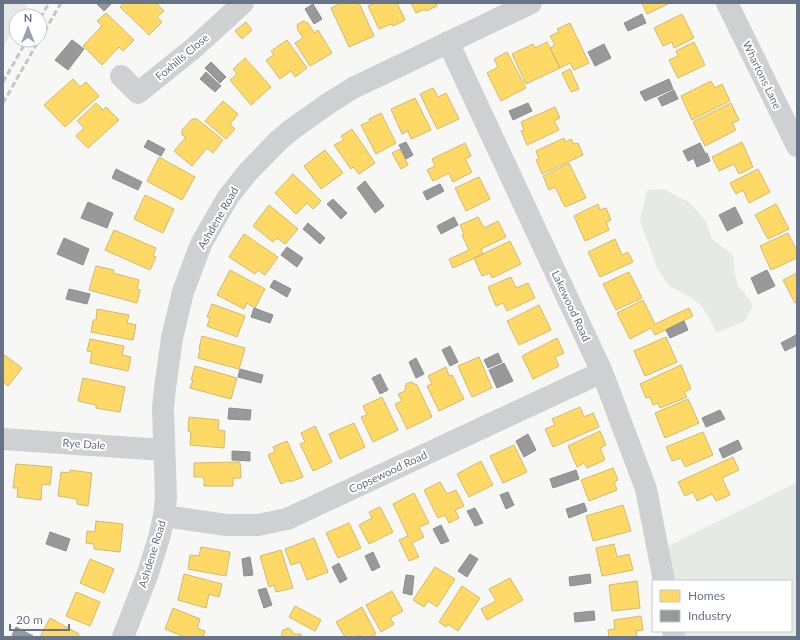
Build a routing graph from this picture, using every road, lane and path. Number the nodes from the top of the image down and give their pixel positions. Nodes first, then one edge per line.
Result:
1 (243, 3) edge
2 (532, 3) edge
3 (727, 3) edge
4 (448, 42) junction
5 (121, 76) dead end
6 (797, 146) edge
7 (602, 372) junction
8 (3, 439) edge
9 (164, 450) junction
10 (164, 516) junction
11 (664, 580) edge
12 (123, 637) edge

1 - 5 street, Foxhills Close
2 - 4 street, Ashdene Road
3 - 6 street, Whartons Lane
4 - 7 street, Lakewood Road
4 - 9 street, Ashdene Road
7 - 10 street, Copsewood Road
7 - 11 street, Lakewood Road
8 - 9 street, Rye Dale
9 - 10 street, Ashdene Road
10 - 12 street, Ashdene Road

